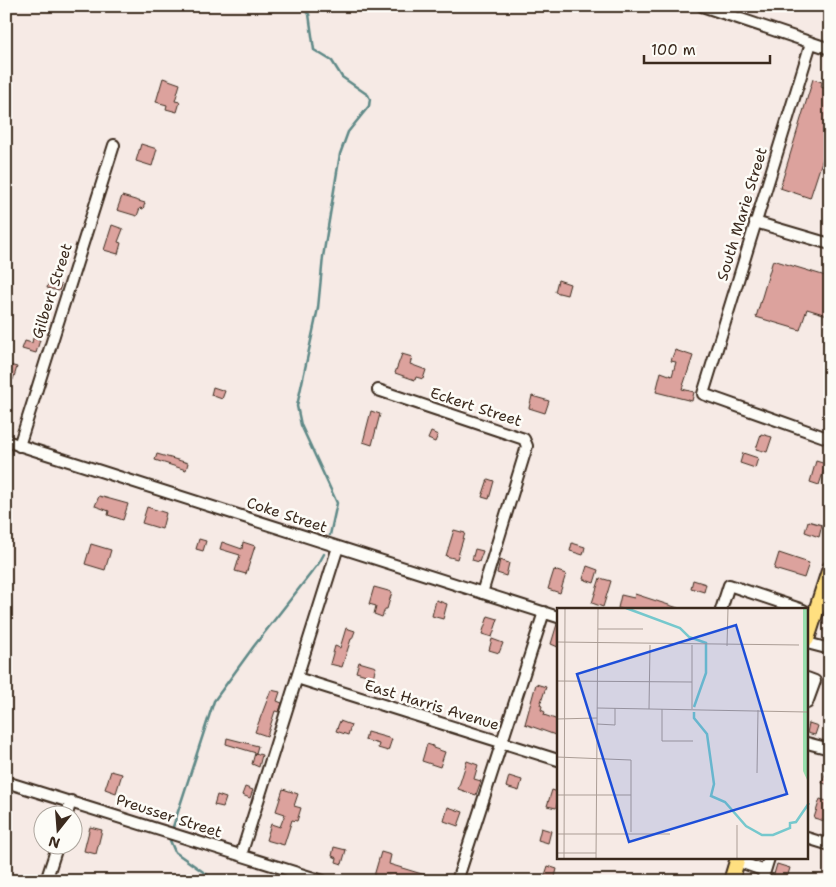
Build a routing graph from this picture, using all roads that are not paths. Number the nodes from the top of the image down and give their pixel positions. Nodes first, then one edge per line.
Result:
1 (702, 6) edge
2 (811, 43) junction
3 (830, 49) edge
4 (114, 145) dead end
5 (755, 222) junction
6 (830, 244) edge
7 (378, 390) dead end
8 (830, 439) edge
9 (6, 441) edge
10 (19, 446) junction
11 (338, 547) junction
12 (830, 568) edge
13 (482, 593) junction
14 (722, 608) edge
15 (800, 608) edge
16 (809, 611) edge
17 (544, 612) junction
18 (557, 617) edge
19 (808, 625) edge
20 (808, 643) edge
21 (830, 649) edge
22 (297, 678) junction
23 (808, 678) edge
24 (808, 700) edge
25 (503, 743) junction
26 (808, 743) edge
27 (830, 750) edge
28 (557, 760) edge
29 (6, 782) edge
30 (72, 801) junction
31 (71, 804) edge
32 (808, 838) edge
33 (830, 845) edge
34 (55, 854) edge
35 (241, 855) junction
36 (738, 860) edge
37 (768, 860) edge
38 (763, 876) edge
39 (46, 881) edge
40 (323, 881) edge
41 (457, 881) edge
42 (731, 881) edge

1 - 2 street
2 - 3 street
2 - 5 street, South Marie Street
4 - 10 street, Gilbert Street
5 - 6 street
5 - 8 street, South Marie Street
7 - 13 street, Eckert Street
9 - 10 street, Coke Street
10 - 11 street, Coke Street
11 - 13 street, Coke Street
11 - 22 street
12 - 16 main road
13 - 17 street, Coke Street
14 - 15 street
16 - 19 main road
17 - 18 street, Coke Street
17 - 25 street
20 - 21 street
22 - 25 street, East Harris Avenue
22 - 35 street
23 - 24 street
25 - 28 street, East Harris Avenue
25 - 41 street
26 - 27 street
29 - 30 street, Preusser Street
30 - 31 street
30 - 35 street, Preusser Street
32 - 33 street
34 - 39 street
35 - 40 street, Preusser Street
36 - 38 street
36 - 42 main road
37 - 38 street

